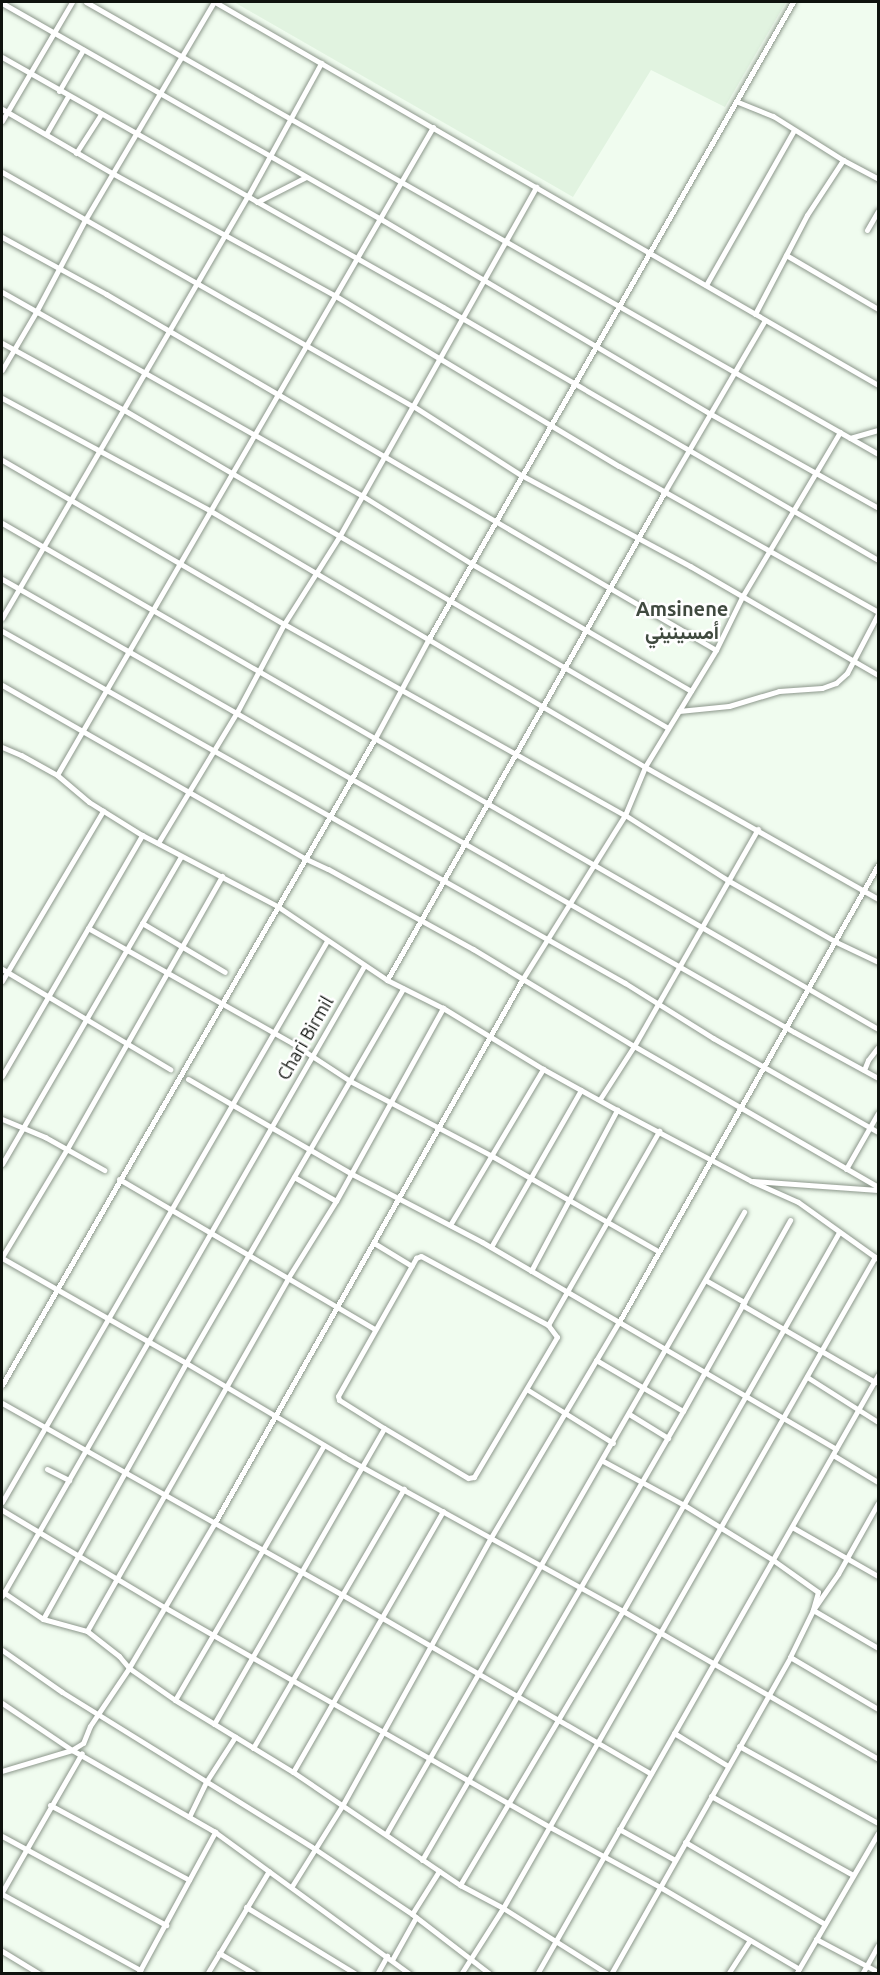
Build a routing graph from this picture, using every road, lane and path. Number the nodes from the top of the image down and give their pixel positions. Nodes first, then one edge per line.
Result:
1 (72, 2) edge
2 (86, 2) edge
3 (214, 2) edge
4 (793, 2) edge
5 (2, 3) edge
6 (53, 33) junction
7 (83, 50) junction
8 (184, 55) junction
9 (2, 57) edge
10 (321, 63) junction
11 (30, 74) junction
12 (59, 91) junction
13 (160, 94) junction
14 (68, 96) junction
15 (738, 102) junction
16 (4, 110) edge
17 (101, 114) junction
18 (290, 118) junction
19 (2, 121) edge
20 (432, 127) junction
21 (794, 130) junction
22 (46, 134) junction
23 (137, 134) junction
24 (76, 153) junction
25 (269, 156) junction
26 (843, 160) junction
27 (2, 172) edge
28 (112, 173) junction
29 (306, 177) junction
30 (879, 179) edge
31 (400, 180) junction
32 (536, 187) junction
33 (248, 196) junction
34 (257, 202) junction
35 (879, 211) edge
36 (379, 218) junction
37 (85, 220) junction
38 (867, 230) dead end
39 (226, 235) junction
40 (2, 237) edge
41 (505, 241) junction
42 (650, 253) junction
43 (786, 255) junction
44 (354, 258) junction
45 (60, 268) junction
46 (483, 281) junction
47 (196, 283) junction
48 (706, 285) junction
49 (2, 292) edge
50 (334, 296) junction
51 (620, 305) junction
52 (879, 309) edge
53 (36, 312) junction
54 (755, 314) junction
55 (462, 320) junction
56 (765, 320) junction
57 (168, 330) junction
58 (2, 343) edge
59 (598, 345) junction
60 (306, 346) junction
61 (15, 350) junction
62 (438, 357) junction
63 (2, 370) edge
64 (145, 373) junction
65 (733, 373) junction
66 (575, 384) junction
67 (879, 385) edge
68 (279, 394) junction
69 (2, 398) edge
70 (413, 406) junction
71 (124, 410) junction
72 (709, 413) junction
73 (550, 425) junction
74 (879, 430) edge
75 (840, 432) junction
76 (255, 434) junction
77 (850, 438) junction
78 (100, 450) junction
79 (688, 451) junction
80 (879, 454) edge
81 (384, 456) junction
82 (2, 460) edge
83 (818, 472) junction
84 (231, 473) junction
85 (522, 476) junction
86 (664, 491) junction
87 (361, 495) junction
88 (71, 499) junction
89 (879, 507) edge
90 (209, 510) junction
91 (795, 512) junction
92 (2, 523) edge
93 (495, 523) junction
94 (339, 537) junction
95 (638, 538) junction
96 (45, 546) junction
97 (771, 551) junction
98 (879, 560) edge
99 (182, 563) junction
100 (472, 564) junction
101 (316, 574) junction
102 (2, 579) edge
103 (19, 589) junction
104 (609, 589) junction
105 (742, 597) junction
106 (450, 601) junction
107 (153, 612) junction
108 (879, 613) edge
109 (2, 618) edge
110 (284, 624) junction
111 (586, 629) junction
112 (2, 631) edge
113 (428, 640) junction
114 (716, 650) junction
115 (129, 652) junction
116 (853, 660) junction
117 (564, 667) junction
118 (258, 672) junction
119 (879, 675) edge
120 (2, 684) edge
121 (401, 690) junction
122 (691, 691) junction
123 (105, 692) junction
124 (542, 706) junction
125 (678, 711) junction
126 (237, 712) junction
127 (668, 728) junction
128 (81, 731) junction
129 (374, 740) junction
130 (2, 747) edge
131 (214, 753) junction
132 (516, 754) junction
133 (645, 767) junction
134 (57, 775) junction
135 (350, 779) junction
136 (191, 792) junction
137 (488, 802) junction
138 (102, 811) junction
139 (625, 815) junction
140 (328, 817) junction
141 (758, 830) junction
142 (142, 835) junction
143 (158, 843) junction
144 (465, 843) junction
145 (181, 855) junction
146 (304, 858) junction
147 (595, 863) junction
148 (879, 865) edge
149 (222, 876) junction
150 (729, 881) junction
151 (442, 882) junction
152 (862, 890) junction
153 (879, 899) edge
154 (570, 903) junction
155 (277, 906) junction
156 (421, 920) junction
157 (141, 923) junction
158 (702, 926) junction
159 (88, 928) junction
160 (547, 940) junction
161 (327, 941) junction
162 (834, 941) junction
163 (182, 946) junction
164 (126, 950) junction
165 (879, 962) edge
166 (679, 965) junction
167 (364, 966) junction
168 (4, 971) edge
169 (225, 972) dead end
170 (166, 973) junction
171 (387, 980) junction
172 (522, 980) junction
173 (2, 981) edge
174 (403, 988) junction
175 (807, 989) junction
176 (48, 998) junction
177 (658, 1003) junction
178 (219, 1004) junction
179 (443, 1008) junction
180 (86, 1020) junction
181 (785, 1026) junction
182 (879, 1029) edge
183 (273, 1032) junction
184 (491, 1037) junction
185 (126, 1042) junction
186 (634, 1046) junction
187 (879, 1047) edge
188 (312, 1056) junction
189 (762, 1066) junction
190 (170, 1069) dead end
191 (543, 1069) junction
192 (864, 1070) junction
193 (2, 1076) edge
194 (879, 1078) edge
195 (188, 1079) dead end
196 (350, 1081) junction
197 (581, 1090) junction
198 (600, 1100) junction
199 (392, 1102) junction
200 (232, 1103) junction
201 (740, 1107) junction
202 (617, 1110) junction
203 (879, 1113) edge
204 (2, 1119) edge
205 (272, 1125) junction
206 (871, 1127) junction
207 (22, 1128) junction
208 (440, 1128) junction
209 (659, 1131) junction
210 (879, 1132) edge
211 (67, 1149) junction
212 (311, 1149) junction
213 (492, 1156) junction
214 (709, 1159) junction
215 (2, 1164) edge
216 (846, 1169) junction
217 (104, 1170) dead end
218 (350, 1173) junction
219 (294, 1177) junction
220 (118, 1179) junction
221 (531, 1179) junction
222 (751, 1181) junction
223 (879, 1188) edge
224 (400, 1197) junction
225 (336, 1201) junction
226 (569, 1201) junction
227 (170, 1211) junction
228 (744, 1212) dead end
229 (790, 1220) dead end
230 (608, 1223) junction
231 (450, 1225) junction
232 (839, 1232) junction
233 (210, 1234) junction
234 (374, 1244) junction
235 (491, 1248) junction
236 (658, 1251) junction
237 (248, 1256) junction
238 (2, 1257) edge
239 (877, 1258) edge
240 (412, 1266) junction
241 (531, 1270) junction
242 (288, 1278) junction
243 (707, 1281) junction
244 (55, 1289) junction
245 (568, 1292) junction
246 (743, 1303) junction
247 (338, 1308) junction
248 (109, 1320) junction
249 (619, 1322) junction
250 (548, 1325) junction
251 (783, 1327) junction
252 (375, 1329) junction
253 (148, 1341) junction
254 (668, 1349) junction
255 (823, 1350) junction
256 (596, 1360) junction
257 (186, 1363) junction
258 (705, 1371) junction
259 (879, 1375) edge
260 (807, 1377) junction
261 (2, 1385) edge
262 (876, 1385) edge
263 (226, 1386) junction
264 (644, 1388) junction
265 (528, 1390) junction
266 (745, 1396) junction
267 (2, 1403) edge
268 (683, 1411) junction
269 (858, 1411) junction
270 (565, 1412) junction
271 (629, 1414) junction
272 (275, 1415) junction
273 (784, 1418) junction
274 (879, 1422) edge
275 (384, 1428) junction
276 (45, 1429) junction
277 (668, 1438) junction
278 (613, 1443) junction
279 (324, 1445) junction
280 (86, 1450) junction
281 (834, 1452) junction
282 (603, 1461) junction
283 (362, 1467) junction
284 (47, 1469) dead end
285 (123, 1474) junction
286 (69, 1480) junction
287 (641, 1482) junction
288 (879, 1482) edge
289 (404, 1490) junction
290 (164, 1496) junction
291 (2, 1502) edge
292 (879, 1503) edge
293 (684, 1504) junction
294 (2, 1510) edge
295 (443, 1511) junction
296 (214, 1524) junction
297 (792, 1527) junction
298 (719, 1528) junction
299 (40, 1531) junction
300 (490, 1539) junction
301 (262, 1550) junction
302 (76, 1556) junction
303 (847, 1558) junction
304 (773, 1560) junction
305 (542, 1566) junction
306 (302, 1573) junction
307 (879, 1576) edge
308 (117, 1578) junction
309 (581, 1588) junction
310 (2, 1593) edge
311 (341, 1594) junction
312 (164, 1607) junction
313 (813, 1610) junction
314 (623, 1611) junction
315 (382, 1618) junction
316 (43, 1619) junction
317 (87, 1631) junction
318 (214, 1633) junction
319 (658, 1634) junction
320 (431, 1646) junction
321 (879, 1648) edge
322 (2, 1650) edge
323 (254, 1657) junction
324 (790, 1657) junction
325 (713, 1665) junction
326 (129, 1668) junction
327 (480, 1674) junction
328 (292, 1678) junction
329 (517, 1695) junction
330 (768, 1695) junction
331 (174, 1700) junction
332 (333, 1702) junction
333 (2, 1703) edge
334 (879, 1709) edge
335 (99, 1715) junction
336 (557, 1718) junction
337 (214, 1724) junction
338 (383, 1732) junction
339 (674, 1733) junction
340 (235, 1737) junction
341 (596, 1743) junction
342 (739, 1746) junction
343 (253, 1748) junction
344 (72, 1749) junction
345 (82, 1753) junction
346 (431, 1758) junction
347 (879, 1759) edge
348 (728, 1766) junction
349 (2, 1771) edge
350 (293, 1772) junction
351 (651, 1774) junction
352 (469, 1781) junction
353 (206, 1782) junction
354 (711, 1796) junction
355 (507, 1802) junction
356 (50, 1805) junction
357 (342, 1806) junction
358 (189, 1817) junction
359 (879, 1823) edge
360 (550, 1827) junction
361 (619, 1829) junction
362 (215, 1832) junction
363 (879, 1833) edge
364 (386, 1834) junction
365 (2, 1836) edge
366 (685, 1842) junction
367 (26, 1847) junction
368 (315, 1849) junction
369 (603, 1857) junction
370 (422, 1860) junction
371 (675, 1860) junction
372 (269, 1871) junction
373 (439, 1871) junction
374 (854, 1875) junction
375 (189, 1880) junction
376 (460, 1885) junction
377 (292, 1886) junction
378 (660, 1887) junction
379 (2, 1893) edge
380 (246, 1907) junction
381 (504, 1908) junction
382 (414, 1916) junction
383 (825, 1924) junction
384 (166, 1925) junction
385 (816, 1939) junction
386 (750, 1940) junction
387 (555, 1941) junction
388 (879, 1945) edge
389 (2, 1951) edge
390 (219, 1953) junction
391 (469, 1957) junction
392 (390, 1958) junction
393 (344, 1966) junction
394 (866, 1966) junction
395 (798, 1971) edge
396 (139, 1972) edge
397 (879, 1972) edge
398 (40, 1974) edge
399 (207, 1974) edge
400 (255, 1974) edge
401 (340, 1974) edge
402 (356, 1974) edge
403 (377, 1974) edge
404 (410, 1974) edge
405 (461, 1974) edge
406 (490, 1974) edge
407 (537, 1974) edge
408 (609, 1974) edge
409 (728, 1974) edge
410 (862, 1974) edge

1 - 6 street
2 - 8 street
3 - 8 street
3 - 10 street
4 - 15 street
5 - 6 street
6 - 7 street
6 - 11 street
7 - 12 street
7 - 13 street
8 - 13 street
8 - 18 street
9 - 11 street
10 - 18 street
10 - 20 street
11 - 12 street
11 - 16 street
12 - 14 street
13 - 23 street
13 - 25 street
14 - 17 street
14 - 22 street
15 - 21 street
15 - 42 street
16 - 19 street
16 - 22 street
17 - 23 street
17 - 24 street
18 - 25 street
18 - 31 street
20 - 31 street
20 - 32 street
21 - 26 street
21 - 48 street
22 - 24 street
23 - 28 street
23 - 33 street
24 - 28 street
25 - 29 street
25 - 33 street
26 - 30 street
26 - 43 street
27 - 37 street
28 - 37 street
28 - 39 street
29 - 34 street
29 - 36 street
31 - 36 street
31 - 41 street
32 - 41 street
32 - 42 street
33 - 34 street
33 - 39 street
34 - 44 street
35 - 38 street
36 - 44 street
36 - 46 street
37 - 45 street
37 - 47 street
39 - 47 street
39 - 50 street
40 - 45 street
41 - 46 street
41 - 51 street
42 - 48 street
42 - 51 street
43 - 52 street
43 - 54 street
44 - 50 street
44 - 55 street
45 - 53 street
45 - 57 street
46 - 55 street
46 - 59 street
47 - 57 street
47 - 60 street
48 - 54 street
49 - 53 street
50 - 60 street
50 - 62 street
51 - 59 street
51 - 65 street
53 - 61 street
53 - 64 street
54 - 56 street
55 - 62 street
55 - 66 street
56 - 65 street
56 - 67 street
57 - 64 street
57 - 68 street
58 - 61 street
59 - 66 street
59 - 72 street
60 - 68 street
60 - 70 street
61 - 63 street
61 - 71 street
62 - 70 street
62 - 73 street
64 - 71 street
64 - 76 street
65 - 72 street
65 - 75 street
66 - 73 street
66 - 79 street
68 - 76 street
68 - 81 street
69 - 78 street
70 - 81 street
70 - 85 street
71 - 78 street
71 - 84 street
72 - 79 street
72 - 83 street
73 - 85 street
73 - 86 street
74 - 77 street
75 - 77 street
75 - 83 street
76 - 84 street
76 - 87 street
77 - 80 street
78 - 88 street
78 - 90 street
79 - 86 street
79 - 91 street
81 - 87 street
81 - 93 street
82 - 88 street
83 - 89 street
83 - 91 street
84 - 90 street
84 - 94 street
85 - 93 street
85 - 95 street
86 - 95 street
86 - 97 street
87 - 94 street
87 - 100 street
88 - 96 street
88 - 99 street
90 - 99 street
90 - 101 street
91 - 97 street
91 - 98 street
92 - 96 street
93 - 100 street
93 - 104 street
94 - 101 street
94 - 106 street
95 - 104 street
95 - 105 street
96 - 103 street
96 - 107 street
97 - 105 street
97 - 108 street
99 - 107 street
99 - 110 street
100 - 106 street
100 - 111 street
101 - 110 street
101 - 113 street
102 - 103 street
103 - 109 street
103 - 115 street
104 - 111 street
104 - 114 street
105 - 114 street
105 - 116 street
106 - 113 street
106 - 117 street
107 - 115 street
107 - 118 street
108 - 116 street
110 - 118 street
110 - 121 street
111 - 117 street
111 - 122 street
112 - 123 street
113 - 121 street
113 - 124 street
114 - 122 street
115 - 123 street
115 - 126 street
116 - 119 street
116 - 125 street
117 - 124 street
117 - 127 street
118 - 126 street
118 - 129 street
120 - 128 street
121 - 129 street
121 - 132 street
122 - 125 street
123 - 128 street
123 - 131 street
124 - 132 street
124 - 133 street
125 - 127 street
126 - 131 street
126 - 135 street
127 - 133 street
128 - 134 street
128 - 136 street
129 - 135 street
129 - 137 street
130 - 134 street
131 - 136 street
131 - 140 street
132 - 137 street
132 - 139 street
133 - 139 street
133 - 141 street
134 - 138 street
135 - 140 street
135 - 144 street
136 - 143 street
136 - 146 street
137 - 144 street
137 - 147 street
138 - 142 street
138 - 168 street
139 - 147 street
139 - 150 street
140 - 146 street
140 - 151 street
141 - 150 street
141 - 152 street
142 - 143 street
142 - 159 street
143 - 145 street
144 - 151 street
144 - 154 street
145 - 149 street
145 - 157 street
146 - 155 street
146 - 156 street
147 - 154 street
147 - 158 street
148 - 152 street
149 - 155 street
149 - 163 street
150 - 158 street
150 - 162 street
151 - 156 street
151 - 160 street
152 - 153 street
152 - 162 street
154 - 160 street
154 - 166 street
155 - 161 street
155 - 178 street
156 - 171 street
156 - 172 street
157 - 163 street
157 - 164 street
158 - 166 street
158 - 175 street
159 - 164 street
159 - 176 street
160 - 172 street
160 - 177 street
161 - 167 street
161 - 183 street
162 - 165 street
162 - 175 street
163 - 169 street
163 - 170 street
164 - 170 street
164 - 180 street
166 - 177 street
166 - 181 street
167 - 171 street
167 - 188 street, Chari Birmil
168 - 173 street
168 - 176 street
170 - 178 street
170 - 185 street
171 - 174 street
172 - 184 street
172 - 186 street
174 - 179 street
174 - 196 street
175 - 181 street
175 - 182 street
176 - 180 street
176 - 193 street
177 - 186 street
177 - 189 street
178 - 183 street
178 - 220 street
179 - 184 street
179 - 199 street
180 - 185 street
180 - 207 street
181 - 189 street
181 - 192 street
183 - 188 street
183 - 200 street
184 - 191 street
184 - 208 street
185 - 190 street
185 - 211 street
186 - 198 street
186 - 201 street
187 - 192 street
188 - 196 street
188 - 205 street, Chari Birmil
189 - 201 street
189 - 206 street
191 - 197 street
191 - 213 street
192 - 194 street
195 - 200 street
196 - 199 street
196 - 212 street
197 - 198 street
197 - 221 street
198 - 202 street
199 - 208 street
199 - 218 street
200 - 205 street
200 - 227 street
201 - 214 street
201 - 216 street
202 - 209 street
202 - 226 street
203 - 206 street
204 - 207 street
205 - 212 street
205 - 233 street, Chari Birmil
206 - 210 street
206 - 216 street
207 - 211 street
207 - 215 street
208 - 213 street
208 - 224 street
209 - 214 street
209 - 230 street
211 - 217 street
211 - 238 street
212 - 218 street
212 - 219 street
213 - 221 street
213 - 231 street
214 - 222 street
214 - 236 street
216 - 223 street
218 - 224 street
218 - 225 street
219 - 225 street
219 - 237 street
220 - 227 street
220 - 244 street
221 - 226 street
221 - 235 street
222 - 223 street
222 - 232 street
224 - 231 street
224 - 234 street
225 - 242 street
226 - 230 street
226 - 241 street
227 - 233 street
227 - 248 street
228 - 243 street
229 - 246 street
230 - 236 street
230 - 245 street
231 - 235 street
232 - 239 street
232 - 251 street
233 - 237 street
233 - 253 street, Chari Birmil
234 - 240 street
234 - 247 street
235 - 241 street
236 - 249 street
237 - 242 street
237 - 257 street
238 - 244 street
239 - 255 street
240 - 250 street
240 - 252 street
241 - 245 street
242 - 247 street
242 - 263 street
243 - 246 street
243 - 254 street
244 - 248 street
244 - 261 street
245 - 249 street
245 - 250 street
246 - 251 street
246 - 258 street
247 - 252 street
247 - 272 street
248 - 253 street
248 - 276 street
249 - 254 street
249 - 256 street
250 - 265 street
251 - 255 street
251 - 266 street
252 - 275 street
253 - 257 street
253 - 280 street, Chari Birmil
254 - 258 street
254 - 264 street
255 - 260 street
255 - 262 street
256 - 264 street
256 - 270 street
257 - 263 street
257 - 285 street
258 - 266 street
258 - 268 street
259 - 262 street
260 - 269 street
260 - 273 street
262 - 269 street
263 - 272 street
263 - 290 street
264 - 268 street
264 - 271 street
265 - 270 street
265 - 275 street
266 - 273 street
266 - 293 street
267 - 276 street
268 - 277 street
269 - 274 street
269 - 281 street
270 - 278 street
270 - 300 street
271 - 277 street
271 - 278 street
272 - 279 street
272 - 296 street
273 - 281 street
273 - 298 street
275 - 283 street
276 - 280 street
276 - 291 street
277 - 287 street
278 - 282 street
279 - 283 street
279 - 301 street
280 - 285 street
280 - 286 street, Chari Birmil
281 - 288 street
281 - 297 street
282 - 287 street
282 - 305 street
283 - 289 street
283 - 306 street
284 - 286 street
285 - 290 street
285 - 302 street
286 - 299 street, Chari Birmil
287 - 293 street
287 - 309 street
289 - 295 street
289 - 311 street
290 - 296 street
290 - 308 street
292 - 303 street
293 - 298 street
293 - 314 street
294 - 299 street
295 - 300 street
295 - 315 street
296 - 301 street
296 - 312 street
297 - 303 street
297 - 304 street
298 - 304 street
298 - 319 street
299 - 302 street
299 - 310 street, Chari Birmil
300 - 305 street
300 - 320 street
301 - 306 street
301 - 318 street
302 - 308 street
302 - 316 street
303 - 307 street
303 - 313 street
304 - 313 street
304 - 325 street
305 - 309 street
305 - 327 street
306 - 311 street
306 - 323 street
308 - 312 street
308 - 317 street
309 - 314 street
309 - 329 street
310 - 316 street
311 - 315 street
311 - 328 street
312 - 318 street
312 - 326 street
313 - 321 street
313 - 324 street
314 - 319 street
314 - 336 street
315 - 320 street
315 - 332 street
316 - 317 street
317 - 326 street
318 - 323 street
318 - 331 street
319 - 325 street
319 - 341 street
320 - 327 street
320 - 338 street
322 - 335 street
323 - 328 street
323 - 337 street
324 - 330 street
324 - 334 street
325 - 330 street
325 - 339 street
326 - 331 street
326 - 335 street
327 - 329 street
327 - 346 street
328 - 332 street
328 - 343 street
329 - 336 street
329 - 352 street
330 - 342 street
330 - 347 street
331 - 337 street
332 - 338 street
332 - 350 street
333 - 344 street
335 - 344 street
335 - 353 street
336 - 341 street
336 - 355 street
337 - 340 street
338 - 346 street
338 - 357 street
339 - 348 street
339 - 351 street
340 - 343 street
340 - 353 street
341 - 351 street
341 - 360 street
342 - 348 street
342 - 359 street
343 - 350 street
344 - 345 street
344 - 349 street
345 - 356 street
345 - 358 street
346 - 352 street
346 - 364 street
348 - 354 street
350 - 357 street
351 - 361 street
352 - 355 street
352 - 370 street
353 - 358 street
353 - 368 street
354 - 366 street
354 - 374 street
355 - 360 street
355 - 376 street
356 - 367 street
356 - 375 street
357 - 364 street
357 - 368 street
358 - 362 street
360 - 369 street
360 - 381 street
361 - 369 street
361 - 371 street
362 - 372 street
362 - 375 street
363 - 374 street
364 - 370 street
365 - 367 street
366 - 371 street
366 - 383 street
367 - 379 street
367 - 384 street
368 - 377 street
368 - 382 street
369 - 378 street
369 - 387 street
370 - 373 street
371 - 378 street
372 - 377 street
372 - 380 street
373 - 376 street
373 - 382 street
374 - 383 street
375 - 384 street
376 - 381 street
377 - 392 street
378 - 386 street
378 - 408 street
379 - 396 street
380 - 390 street
380 - 393 street
381 - 387 street
381 - 391 street
382 - 391 street
382 - 392 street
383 - 385 street
384 - 396 street
385 - 394 street
385 - 395 street
386 - 395 street
386 - 409 street
387 - 407 street
387 - 408 street
388 - 394 street
389 - 398 street
390 - 399 street
390 - 400 street
391 - 405 street
391 - 406 street
392 - 403 street
392 - 404 street
393 - 401 street
393 - 402 street
394 - 397 street
394 - 410 street

